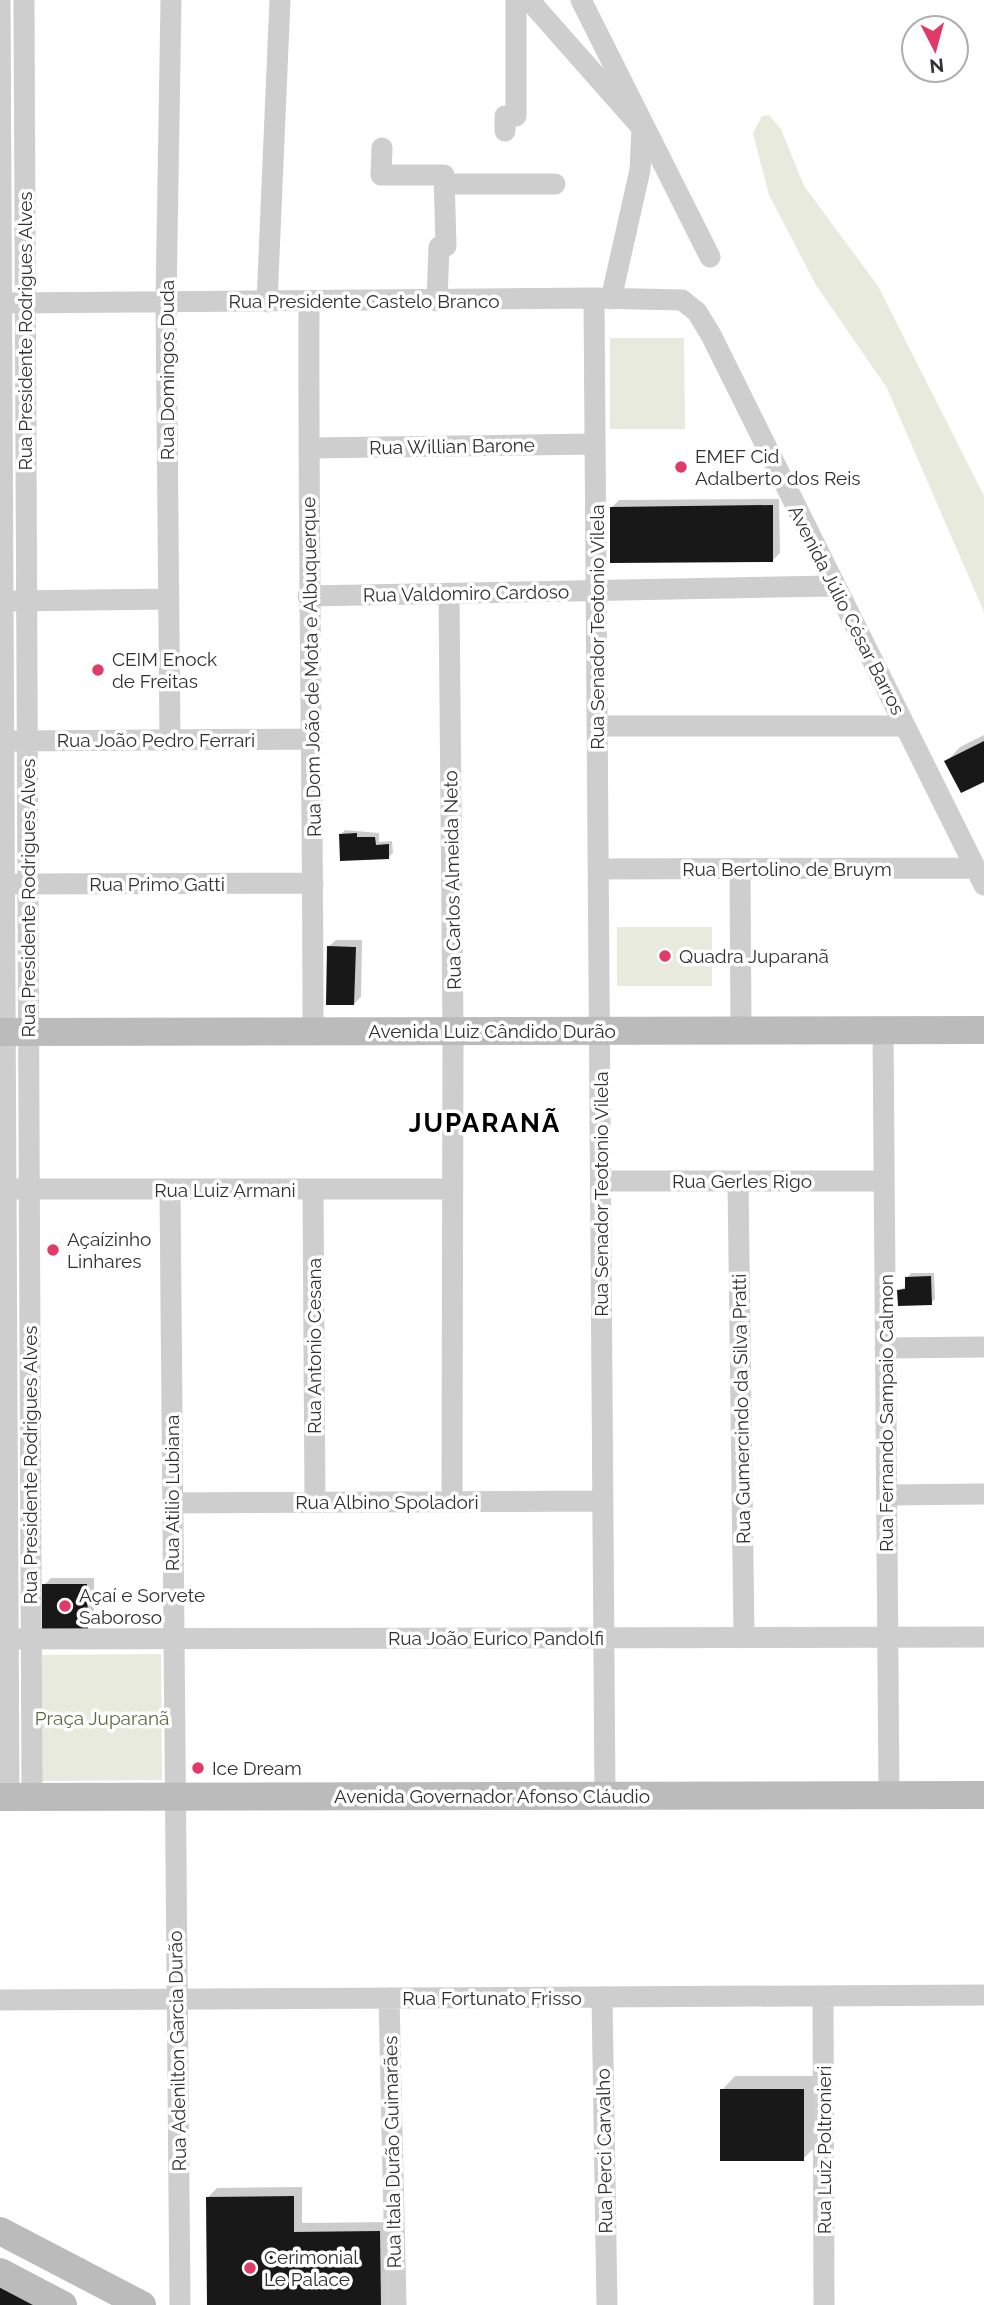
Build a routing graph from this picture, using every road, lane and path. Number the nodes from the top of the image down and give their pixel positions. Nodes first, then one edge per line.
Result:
1 (1, 0) edge
2 (24, 0) edge
3 (171, 0) edge
4 (280, 0) edge
5 (516, 0) edge
6 (529, 0) edge
7 (581, 0) edge
8 (643, 127) junction
9 (505, 131) dead end
10 (382, 148) dead end
11 (444, 184) junction
12 (555, 184) dead end
13 (710, 257) dead end
14 (603, 298) junction
15 (166, 301) junction
16 (438, 301) junction
17 (267, 302) junction
18 (309, 302) junction
19 (1, 303) edge
20 (25, 303) junction
21 (711, 335) joint
22 (596, 444) junction
23 (309, 448) junction
24 (1, 458) edge
25 (26, 458) junction
26 (834, 586) junction
27 (597, 590) junction
28 (449, 593) junction
29 (308, 596) junction
30 (169, 599) junction
31 (1, 601) edge
32 (26, 601) junction
33 (597, 726) junction
34 (904, 726) junction
35 (312, 739) junction
36 (170, 740) junction
37 (2, 741) edge
38 (27, 741) junction
39 (740, 869) junction
40 (598, 870) junction
41 (980, 877) edge
42 (313, 883) junction
43 (2, 884) edge
44 (28, 884) junction
45 (741, 1030) junction
46 (883, 1030) junction
47 (984, 1030) edge
48 (313, 1031) junction
49 (453, 1031) junction
50 (600, 1031) junction
51 (11, 1032) edge
52 (601, 1181) junction
53 (738, 1181) junction
54 (884, 1181) junction
55 (3, 1189) edge
56 (313, 1189) junction
57 (450, 1189) junction
58 (29, 1190) junction
59 (170, 1190) junction
60 (3, 1333) edge
61 (30, 1333) junction
62 (984, 1347) edge
63 (885, 1348) junction
64 (4, 1462) edge
65 (30, 1463) junction
66 (984, 1494) edge
67 (887, 1495) junction
68 (603, 1501) junction
69 (315, 1502) junction
70 (452, 1502) junction
71 (172, 1503) junction
72 (744, 1637) junction
73 (888, 1637) junction
74 (984, 1637) edge
75 (604, 1638) junction
76 (8, 1639) junction
77 (31, 1639) junction
78 (173, 1639) junction
79 (889, 1795) junction
80 (984, 1795) edge
81 (605, 1796) junction
82 (13, 1797) edge
83 (174, 1797) junction
84 (984, 1995) edge
85 (823, 1996) junction
86 (602, 1997) junction
87 (388, 1998) junction
88 (176, 1999) junction
89 (0, 2000) edge
90 (0, 2231) edge
91 (0, 2272) edge
92 (63, 2305) edge
93 (142, 2305) edge
94 (180, 2305) edge
95 (396, 2305) edge
96 (607, 2305) edge
97 (824, 2305) edge

1 - 19 street, Rua Presidente Rodrigues Alves
2 - 20 street, Rua Presidente Rodrigues Alves
3 - 15 street, Rua Domingos Duda
4 - 17 street
5 - 9 street
6 - 8 street
7 - 8 street
8 - 13 street
8 - 14 street, Rua Senador Teotonio Vilela
10 - 11 street
11 - 12 street
11 - 16 street
14 - 16 street, Rua Presidente Castelo Branco
14 - 21 street, Rua Presidente Castelo Branco
14 - 22 street, Rua Senador Teotonio Vilela
15 - 17 street, Rua Presidente Castelo Branco
15 - 20 street, Rua Presidente Castelo Branco
15 - 30 street, Rua Domingos Duda
16 - 18 street, Rua Presidente Castelo Branco
17 - 18 street, Rua Presidente Castelo Branco
18 - 23 street, Rua Dom João de Mota e Albuquerque
19 - 20 street, Rua Presidente Castelo Branco
19 - 24 street, Rua Presidente Rodrigues Alves
20 - 25 street, Rua Presidente Rodrigues Alves
21 - 26 street, Avenida Júlio César Barros
22 - 23 street, Rua Willian Barone
22 - 27 street, Rua Senador Teotonio Vilela
23 - 29 street, Rua Dom João de Mota e Albuquerque
24 - 25 street
24 - 31 street, Rua Presidente Rodrigues Alves
25 - 32 street, Rua Presidente Rodrigues Alves
26 - 27 street, Rua Valdomiro Cardoso
26 - 34 street, Avenida Júlio César Barros
27 - 28 street, Rua Valdomiro Cardoso
27 - 33 street, Rua Senador Teotonio Vilela
28 - 29 street, Rua Valdomiro Cardoso
28 - 49 street, Rua Carlos Almeida Neto
29 - 35 street, Rua Dom João de Mota e Albuquerque
30 - 32 street
30 - 36 street, Rua Domingos Duda
31 - 32 street
31 - 37 street, Rua Presidente Rodrigues Alves
32 - 38 street, Rua Presidente Rodrigues Alves
33 - 34 street
33 - 40 street, Rua Senador Teotonio Vilela
34 - 41 street, Avenida Júlio César Barros
35 - 36 street, Rua João Pedro Ferrari
35 - 42 street, Rua Dom João de Mota e Albuquerque
36 - 38 street, Rua João Pedro Ferrari
37 - 38 street, Rua João Pedro Ferrari
37 - 43 street, Rua Presidente Rodrigues Alves
38 - 44 street, Rua Presidente Rodrigues Alves
39 - 40 street, Rua Bertolino de Bruym
39 - 41 street, Rua Bertolino de Bruym
39 - 45 street
40 - 50 street, Rua Senador Teotonio Vilela
42 - 44 street, Rua Primo Gatti
42 - 48 street, Rua Dom João de Mota e Albuquerque
43 - 44 street, Rua Primo Gatti
43 - 51 street, Rua Presidente Rodrigues Alves
44 - 51 street, Rua Presidente Rodrigues Alves
45 - 46 street, Avenida Luiz Cândido Durão
45 - 50 street, Avenida Luiz Cândido Durão
46 - 47 street, Avenida Luiz Cândido Durão
46 - 54 street, Rua Fernando Sampaio Calmon
48 - 49 street, Avenida Luiz Cândido Durão
48 - 51 street, Avenida Luiz Cândido Durão
49 - 50 street, Avenida Luiz Cândido Durão
49 - 57 street, Rua Carlos Almeida Neto
50 - 52 street, Rua Senador Teotonio Vilela
51 - 55 street, Rua Presidente Rodrigues Alves
51 - 58 street, Rua Presidente Rodrigues Alves
52 - 53 street, Rua Gerles Rigo
52 - 68 street, Rua Senador Teotonio Vilela
53 - 54 street, Rua Gerles Rigo
53 - 72 street, Rua Gumercindo da Silva Pratti
54 - 63 street, Rua Fernando Sampaio Calmon
55 - 58 street, Rua Luiz Armani
55 - 60 street, Rua Presidente Rodrigues Alves
56 - 57 street, Rua Luiz Armani
56 - 59 street, Rua Luiz Armani
56 - 69 street, Rua Antonio Cesana
57 - 70 street, Rua Carlos Almeida Neto
58 - 59 street, Rua Luiz Armani
58 - 61 street, Rua Presidente Rodrigues Alves
59 - 71 street, Rua Atilio Lubiana
60 - 61 street
60 - 64 street, Rua Presidente Rodrigues Alves
61 - 65 street, Rua Presidente Rodrigues Alves
62 - 63 street
63 - 67 street, Rua Fernando Sampaio Calmon
64 - 65 street
64 - 76 street, Rua Presidente Rodrigues Alves
65 - 77 street, Rua Presidente Rodrigues Alves
66 - 67 street
67 - 73 street, Rua Fernando Sampaio Calmon
68 - 70 street, Rua Albino Spoladori
68 - 75 street, Rua Senador Teotonio Vilela
69 - 70 street, Rua Albino Spoladori
69 - 71 street, Rua Albino Spoladori
71 - 78 street, Rua Atilio Lubiana
72 - 73 street, Rua João Eurico Pandolfi
72 - 75 street, Rua João Eurico Pandolfi
73 - 74 street, Rua João Eurico Pandolfi
73 - 79 street, Rua Fernando Sampaio Calmon
75 - 78 street, Rua João Eurico Pandolfi
75 - 81 street, Rua Senador Teotonio Vilela
76 - 77 street, Rua João Eurico Pandolfi
76 - 82 street, Rua Presidente Rodrigues Alves
77 - 78 street, Rua João Eurico Pandolfi
77 - 82 street, Rua Presidente Rodrigues Alves
78 - 83 street, Rua Atilio Lubiana
79 - 80 street, Avenida Governador Afonso Cláudio
79 - 81 street, Avenida Governador Afonso Cláudio
81 - 83 street, Avenida Governador Afonso Cláudio
82 - 83 street, Avenida Governador Afonso Cláudio
83 - 88 street, Rua Adenilton Garcia Durão
84 - 85 street, Rua Fortunato Frisso
85 - 86 street, Rua Fortunato Frisso
85 - 97 street, Rua Luiz Poltronieri
86 - 87 street, Rua Fortunato Frisso
86 - 96 street, Rua Perci Carvalho
87 - 88 street, Rua Fortunato Frisso
87 - 95 street, Rua Itala Durão Guimarães
88 - 89 street, Rua Fortunato Frisso
88 - 94 street, Rua Adenilton Garcia Durão
90 - 93 street
91 - 92 street

